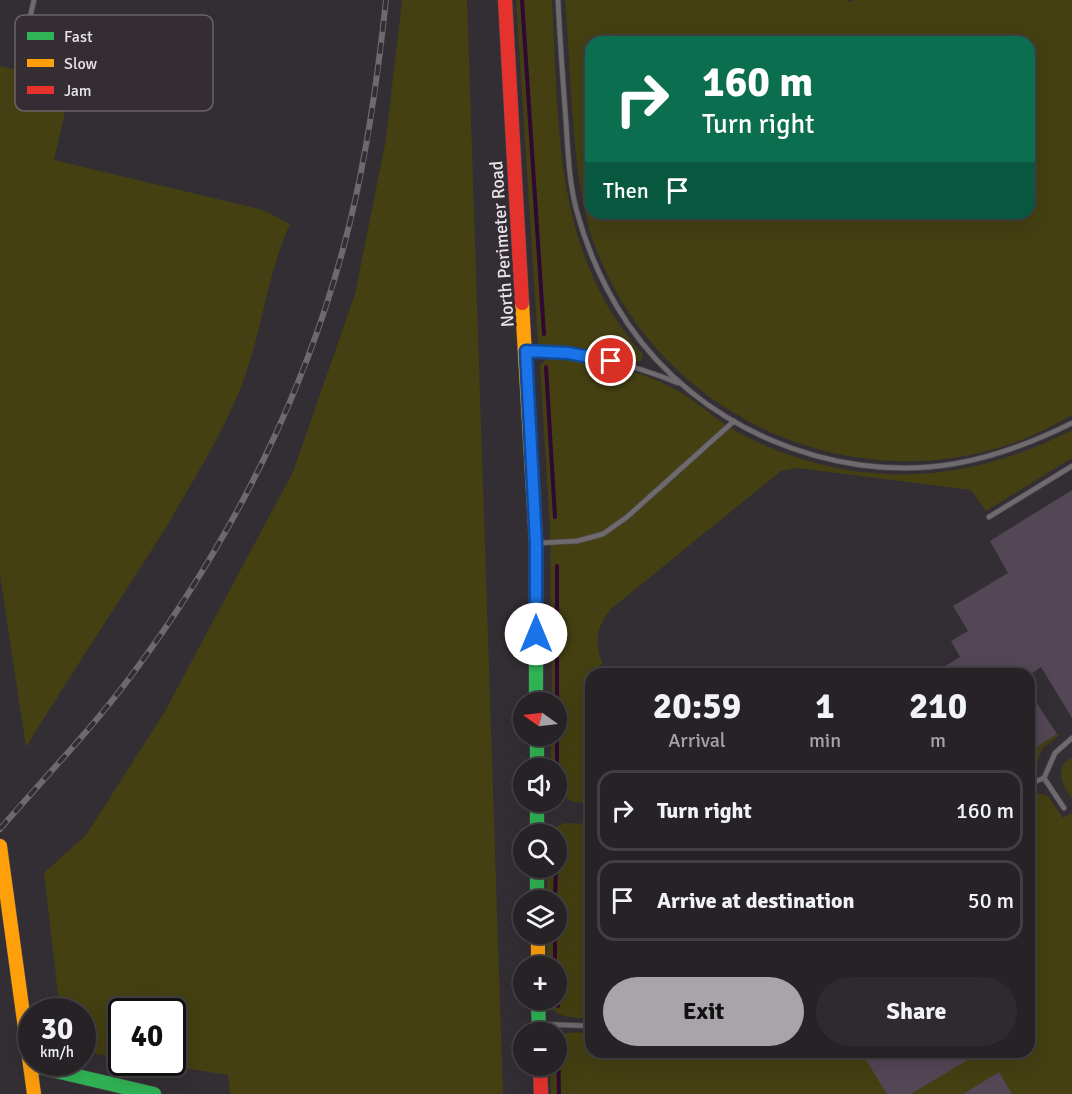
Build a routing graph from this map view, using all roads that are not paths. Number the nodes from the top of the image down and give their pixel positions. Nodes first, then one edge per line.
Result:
1 (34, 0) edge
2 (505, 0) edge
3 (558, 0) edge
4 (31, 15) edge
5 (526, 351) junction
6 (683, 386) junction
7 (734, 421) junction
8 (1072, 423) edge
9 (1072, 466) edge
10 (989, 517) dead end
11 (536, 543) junction
12 (536, 692) edge
13 (1072, 738) edge
14 (1044, 778) junction
15 (1035, 782) edge
16 (1064, 808) dead end
17 (0, 846) edge
18 (21, 998) edge
19 (585, 1026) edge
20 (567, 1027) edge
21 (32, 1076) edge
22 (77, 1076) edge
23 (540, 1076) edge
24 (34, 1094) edge
25 (154, 1094) edge
26 (541, 1094) edge

1 - 4 lane
2 - 5 street, North Perimeter Road
3 - 6 lane
5 - 6 lane
5 - 11 street, North Perimeter Road
6 - 7 lane
7 - 8 lane
7 - 11 lane
9 - 10 lane
11 - 12 street, North Perimeter Road
13 - 14 lane
14 - 15 lane
14 - 16 lane
17 - 18 street
19 - 20 lane
21 - 24 street
22 - 25 street
23 - 26 street

